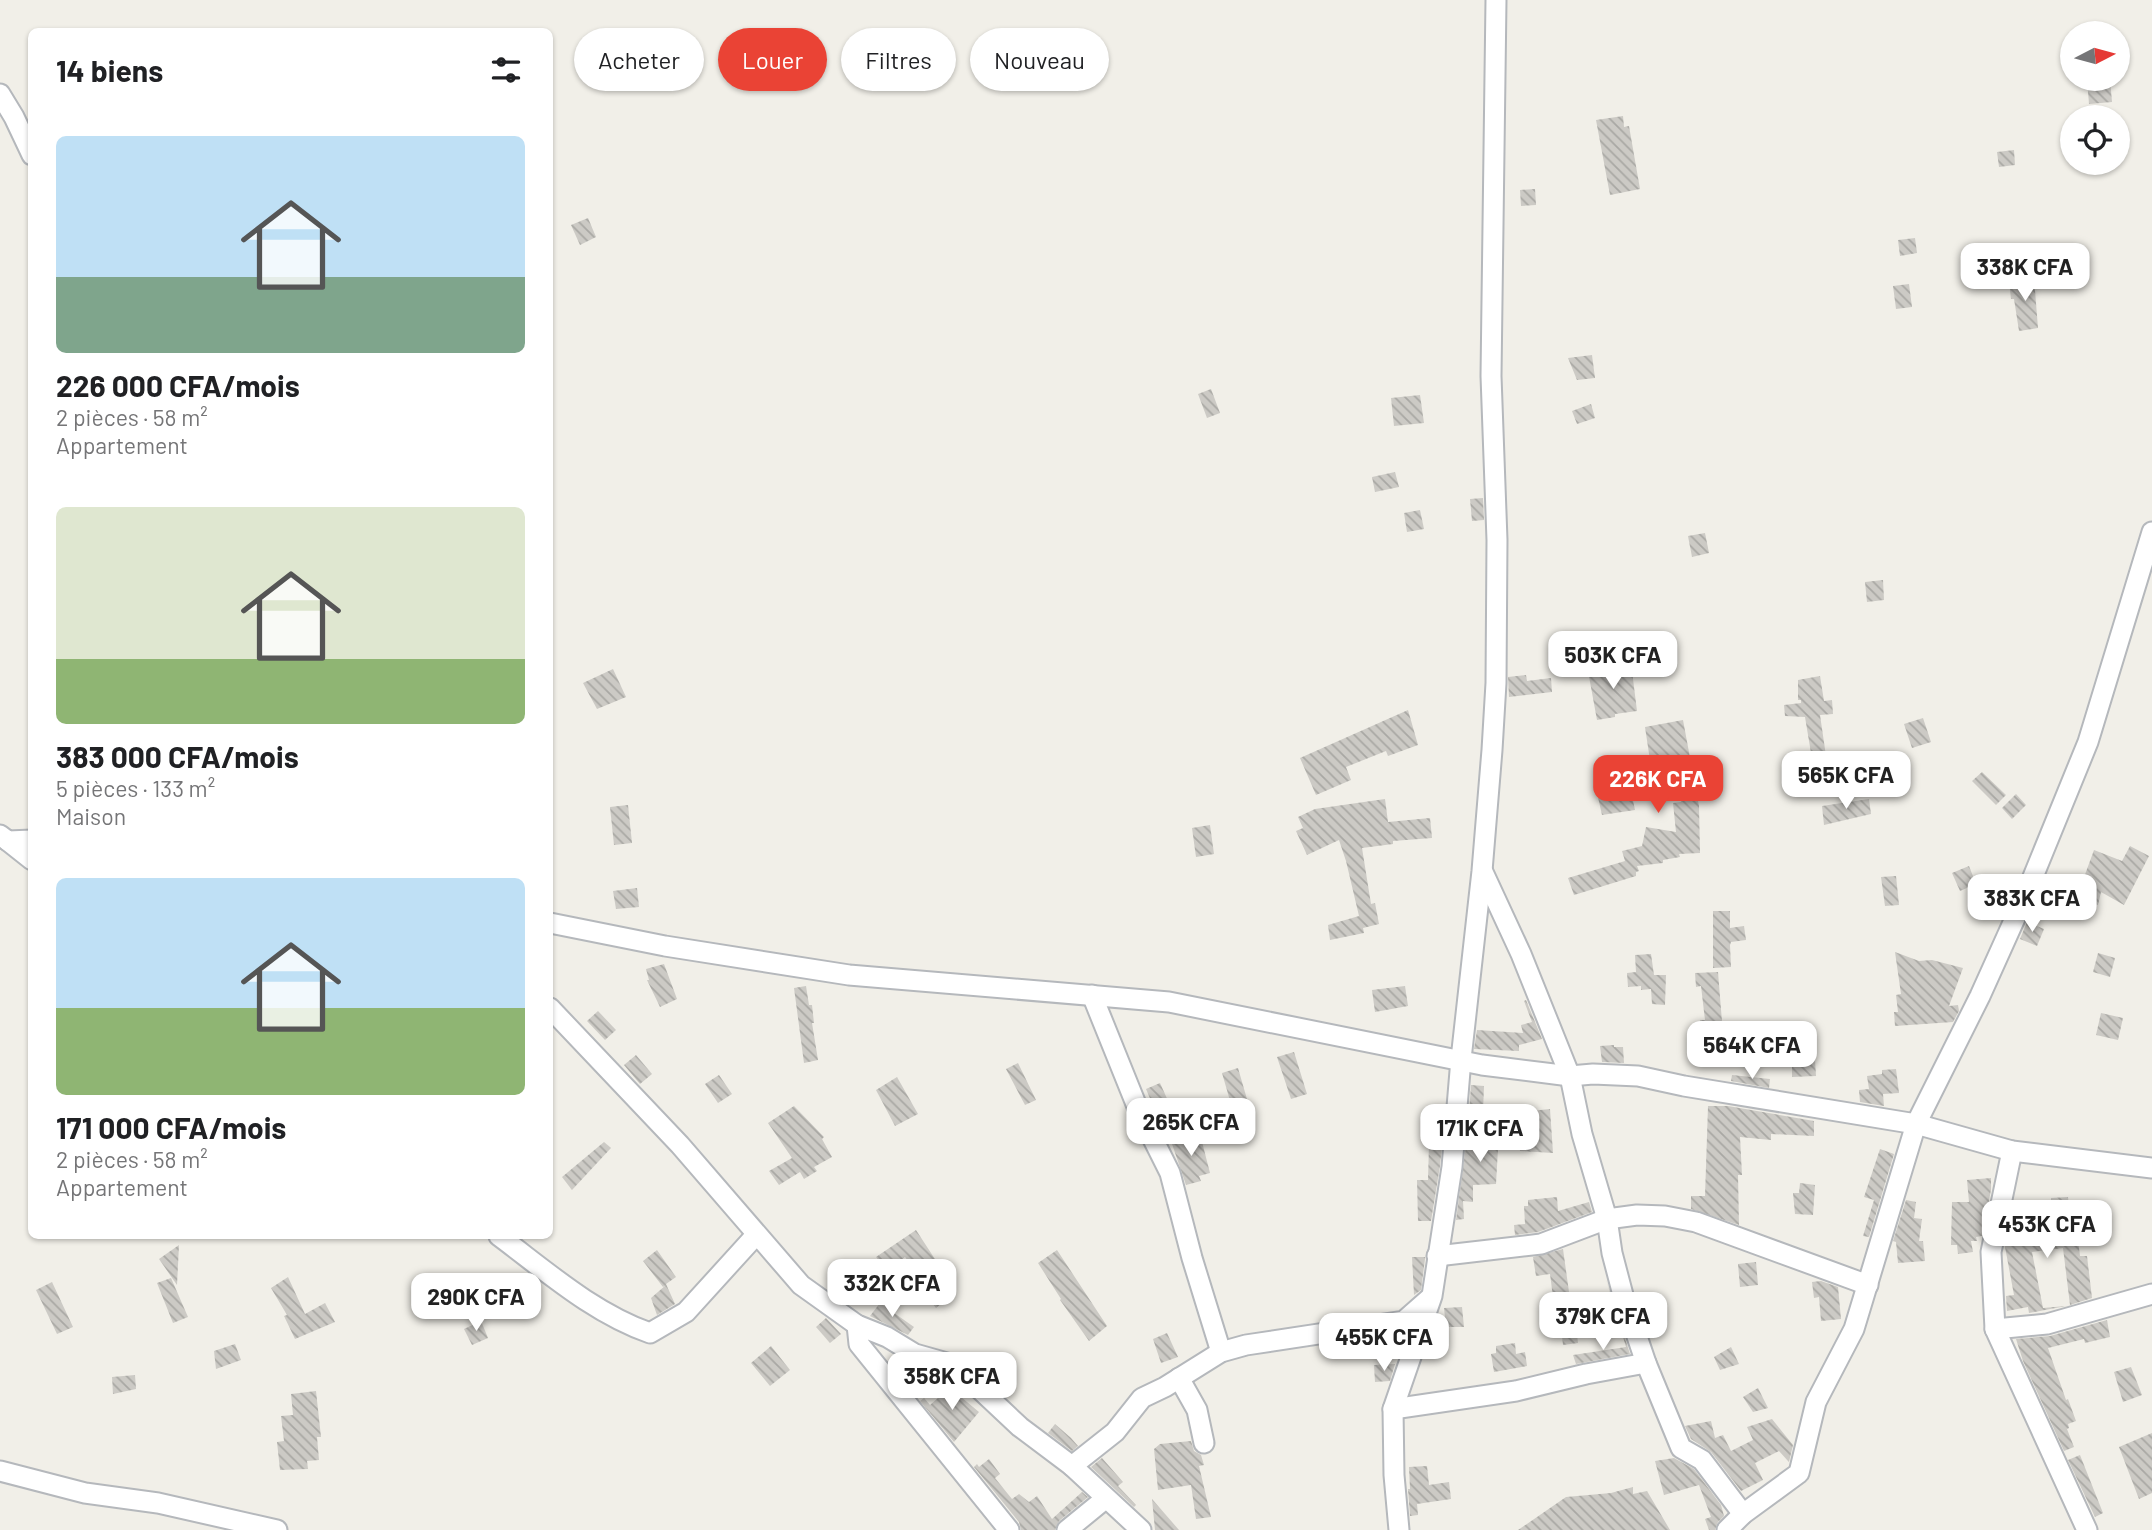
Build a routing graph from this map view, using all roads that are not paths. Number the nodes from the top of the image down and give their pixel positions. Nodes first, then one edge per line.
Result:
1 (1496, 0) edge
2 (0, 94) edge
3 (28, 147) edge
4 (2152, 532) edge
5 (4, 838) edge
6 (28, 841) edge
7 (28, 857) edge
8 (1482, 871) junction
9 (553, 924) edge
10 (1092, 995) junction
11 (553, 1011) edge
12 (1461, 1059) junction
13 (1570, 1076) junction
14 (1916, 1124) junction
15 (2012, 1151) junction
16 (2151, 1173) edge
17 (1607, 1219) junction
18 (756, 1235) junction
19 (503, 1239) edge
20 (1437, 1256) junction
21 (1868, 1285) junction
22 (2152, 1294) edge
23 (1432, 1296) junction
24 (857, 1325) junction
25 (1994, 1329) junction
26 (1221, 1352) junction
27 (1646, 1363) junction
28 (1179, 1378) junction
29 (1393, 1409) junction
30 (1204, 1443) dead end
31 (1072, 1466) junction
32 (0, 1471) edge
33 (1105, 1499) junction
34 (1743, 1514) junction
35 (277, 1530) edge
36 (1009, 1530) edge
37 (1067, 1530) edge
38 (1141, 1530) edge
39 (1399, 1530) edge
40 (1727, 1530) edge
41 (2087, 1530) edge

1 - 8 street
2 - 3 street
4 - 14 street
5 - 6 street
5 - 7 street
8 - 12 street
8 - 13 street
9 - 10 street
10 - 12 street
10 - 26 street
11 - 18 street
12 - 13 street
12 - 20 street
13 - 14 street
13 - 17 street
14 - 15 street
14 - 21 street
15 - 16 street
15 - 25 street
17 - 20 street
17 - 21 street
17 - 27 street
18 - 19 street
18 - 24 street
20 - 23 street
21 - 34 street
22 - 25 street
23 - 26 street
23 - 29 street
24 - 31 street
24 - 36 street
25 - 41 street
26 - 28 street
27 - 29 street
27 - 34 street
28 - 30 street
28 - 31 street
29 - 39 street
31 - 33 street
32 - 35 street
33 - 37 street
33 - 38 street
34 - 40 street

